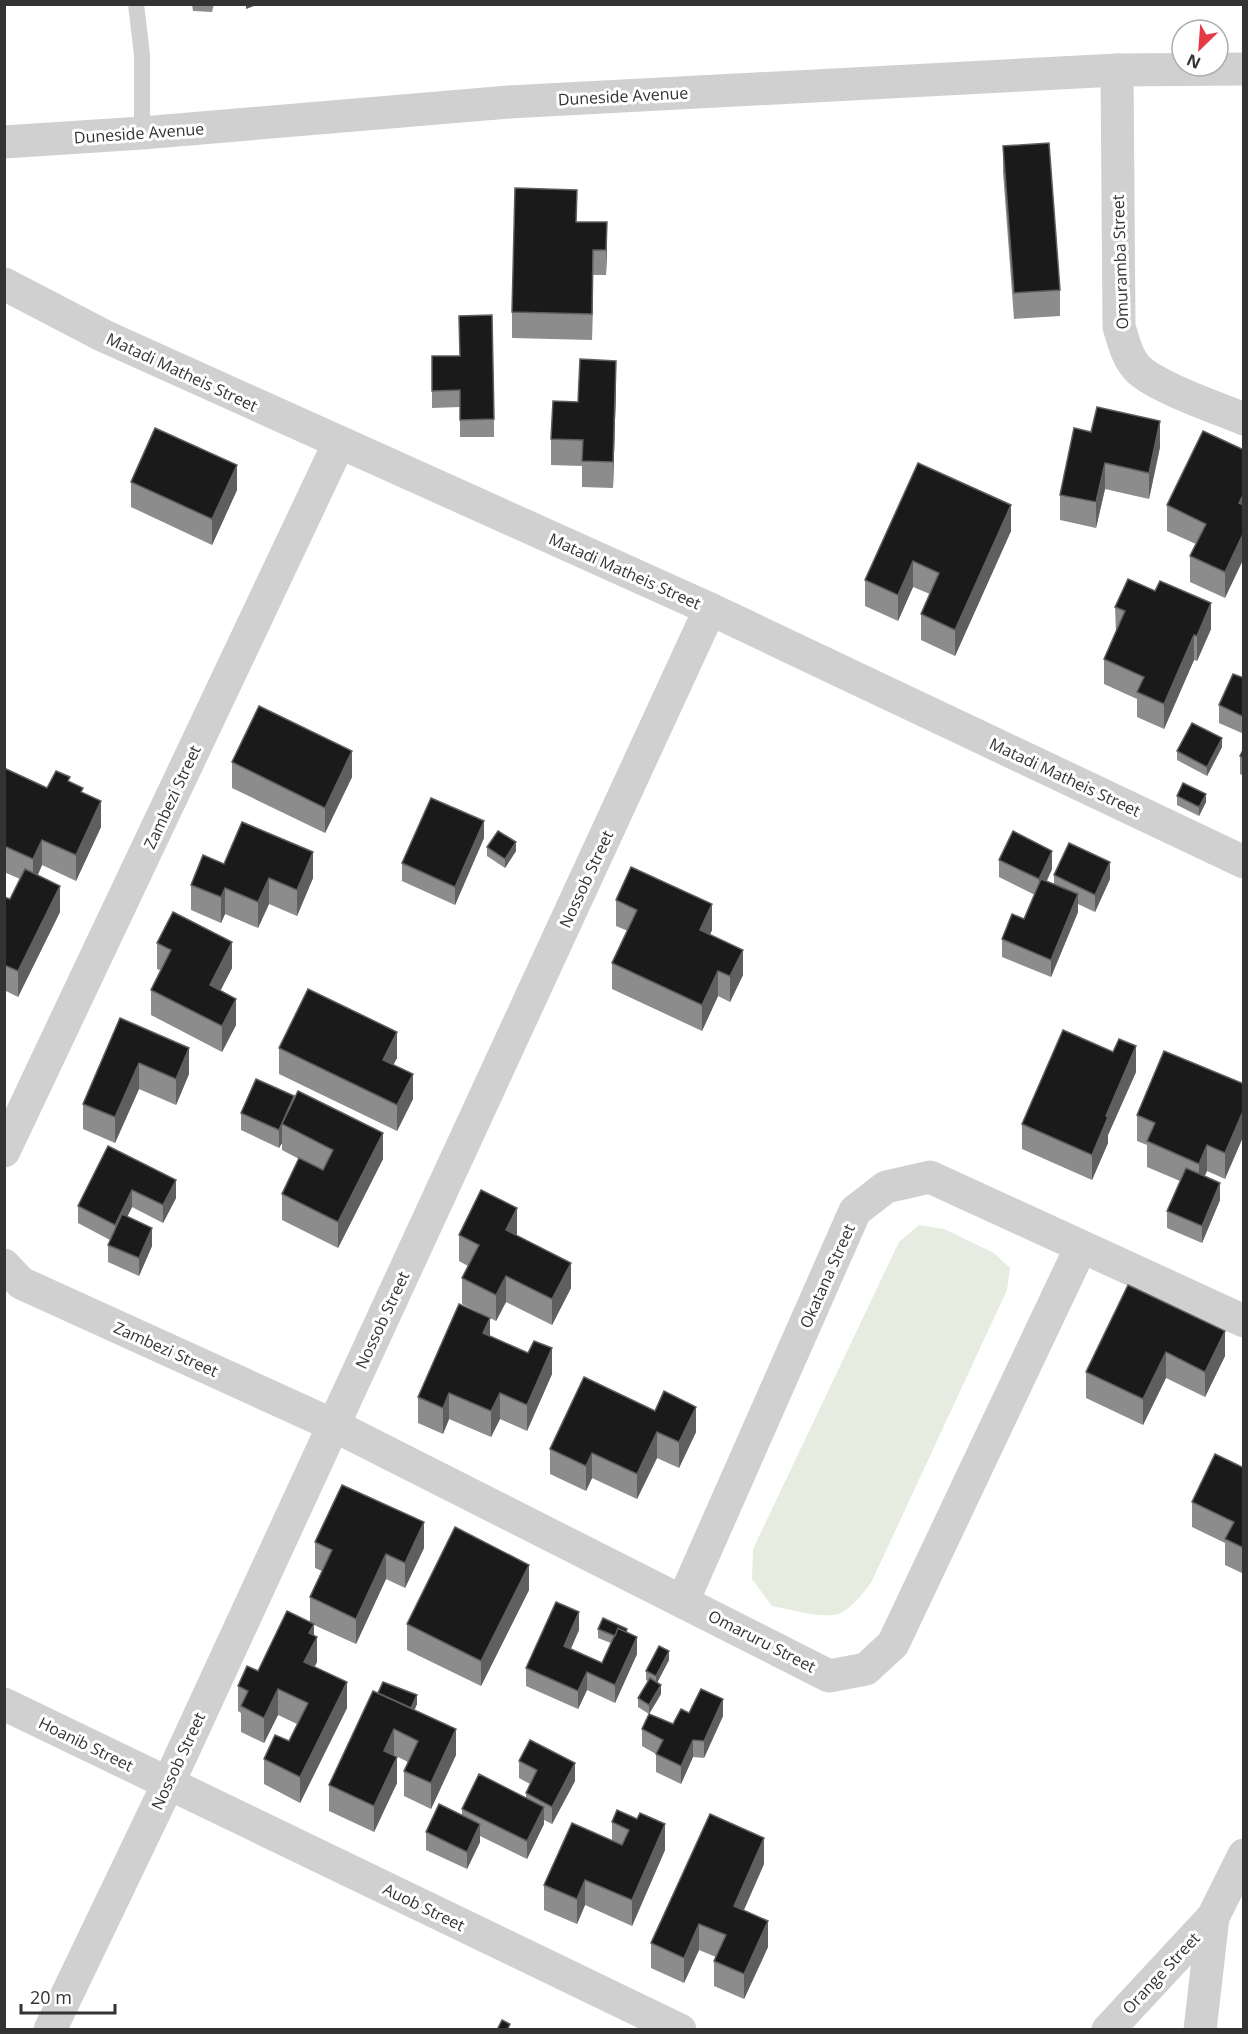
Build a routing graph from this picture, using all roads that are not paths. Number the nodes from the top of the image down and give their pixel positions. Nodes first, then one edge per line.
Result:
1 (136, 4) edge
2 (1244, 69) edge
3 (1117, 70) junction
4 (142, 133) junction
5 (4, 142) edge
6 (4, 284) edge
7 (1244, 419) edge
8 (339, 443) junction
9 (710, 609) junction
10 (1244, 862) edge
11 (4, 1151) edge
12 (1081, 1247) junction
13 (4, 1265) edge
14 (1244, 1321) edge
15 (333, 1425) junction
16 (683, 1601) junction
17 (4, 1704) edge
18 (168, 1784) junction
19 (1244, 1855) edge
20 (1213, 1917) junction
21 (50, 2030) edge
22 (680, 2030) edge
23 (1108, 2030) edge
24 (1200, 2030) edge

1 - 4 lane
2 - 3 street, Duneside Avenue
3 - 4 street, Duneside Avenue
3 - 7 street, Omuramba Street
4 - 5 street, Duneside Avenue
6 - 8 street, Matadi Matheis Street
8 - 9 street, Matadi Matheis Street
8 - 11 street, Zambezi Street
9 - 10 street, Matadi Matheis Street
9 - 15 street, Nossob Street
12 - 14 street, Okatana Street
12 - 16 street, Okatana Street
12 - 16 street, Omaruru Street
13 - 15 street, Zambezi Street
15 - 16 street, Omaruru Street
15 - 18 street, Nossob Street
17 - 18 street, Hoanib Street
18 - 21 street, Nossob Street
18 - 22 street, Auob Street
19 - 20 street, Orange Street
20 - 23 street, Orange Street
20 - 24 street, Orange Street

